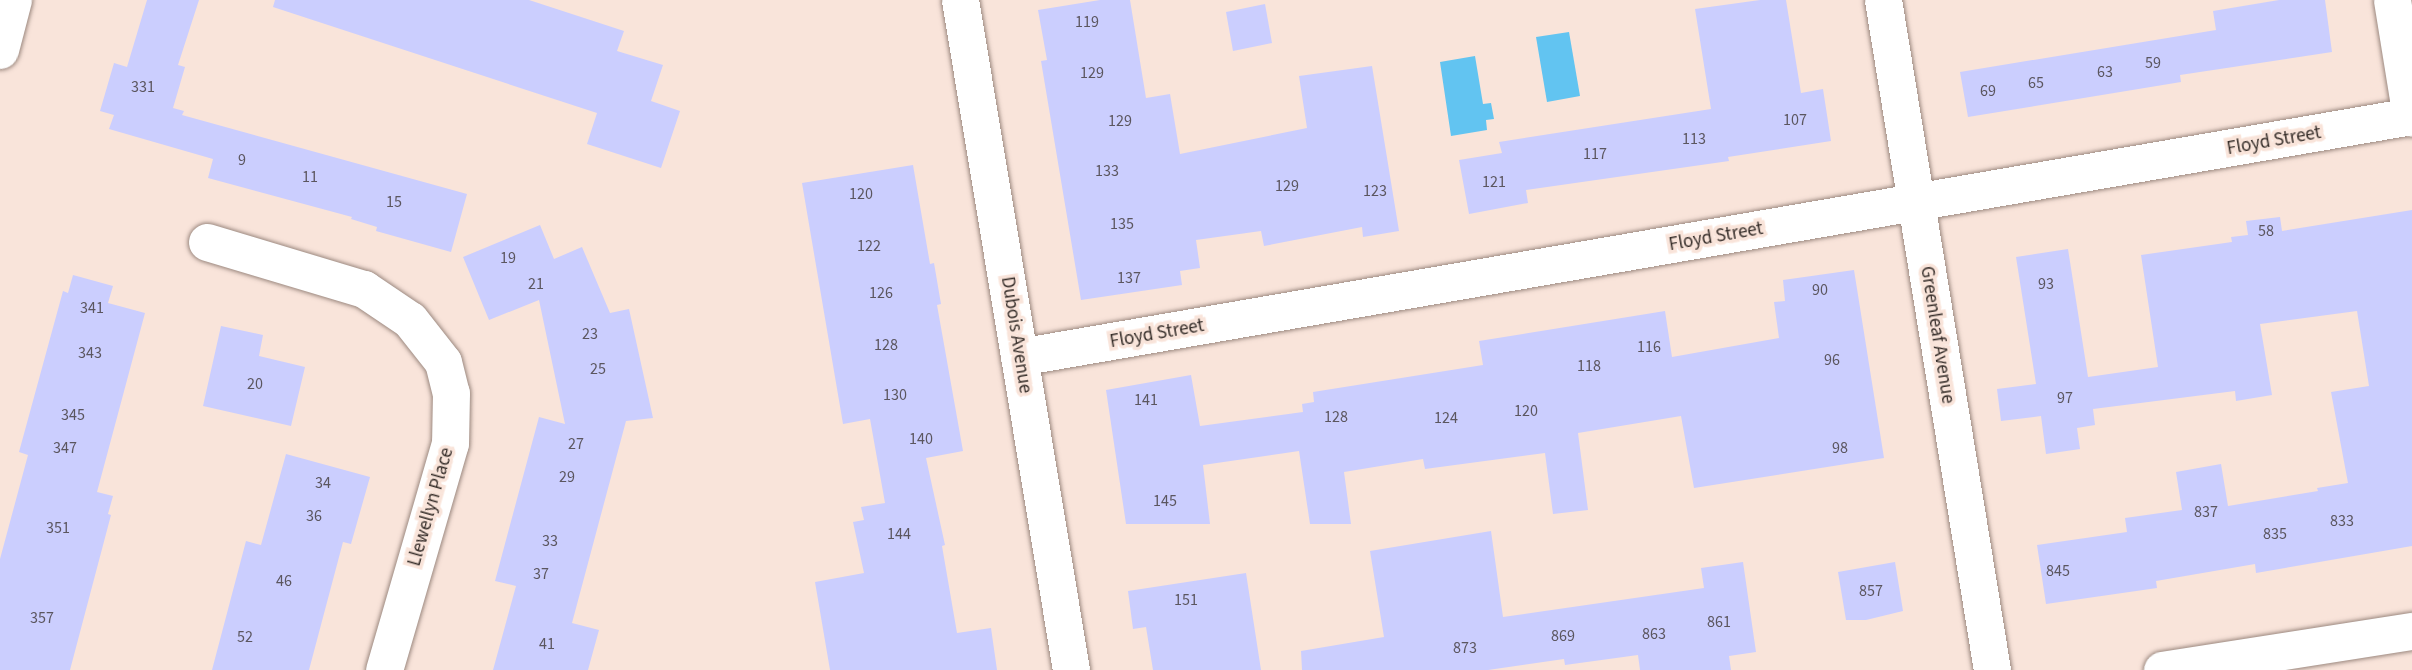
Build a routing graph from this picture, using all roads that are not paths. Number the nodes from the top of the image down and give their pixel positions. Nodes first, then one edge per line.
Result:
1 (13, 0) edge
2 (960, 0) edge
3 (1883, 0) edge
4 (2392, 0) edge
5 (0, 50) edge
6 (2411, 116) edge
7 (1916, 203) junction
8 (207, 242) dead end
9 (1019, 357) junction
10 (2412, 631) edge
11 (384, 670) edge
12 (1071, 670) edge
13 (1992, 670) edge
14 (2162, 670) edge

1 - 5 street
2 - 9 street, Dubois Avenue
3 - 7 street, Greenleaf Avenue
4 - 6 street
6 - 7 street, Floyd Street
7 - 9 street, Floyd Street
7 - 13 street, Greenleaf Avenue
8 - 11 street, Llewellyn Place
9 - 12 street, Dubois Avenue
10 - 14 street

